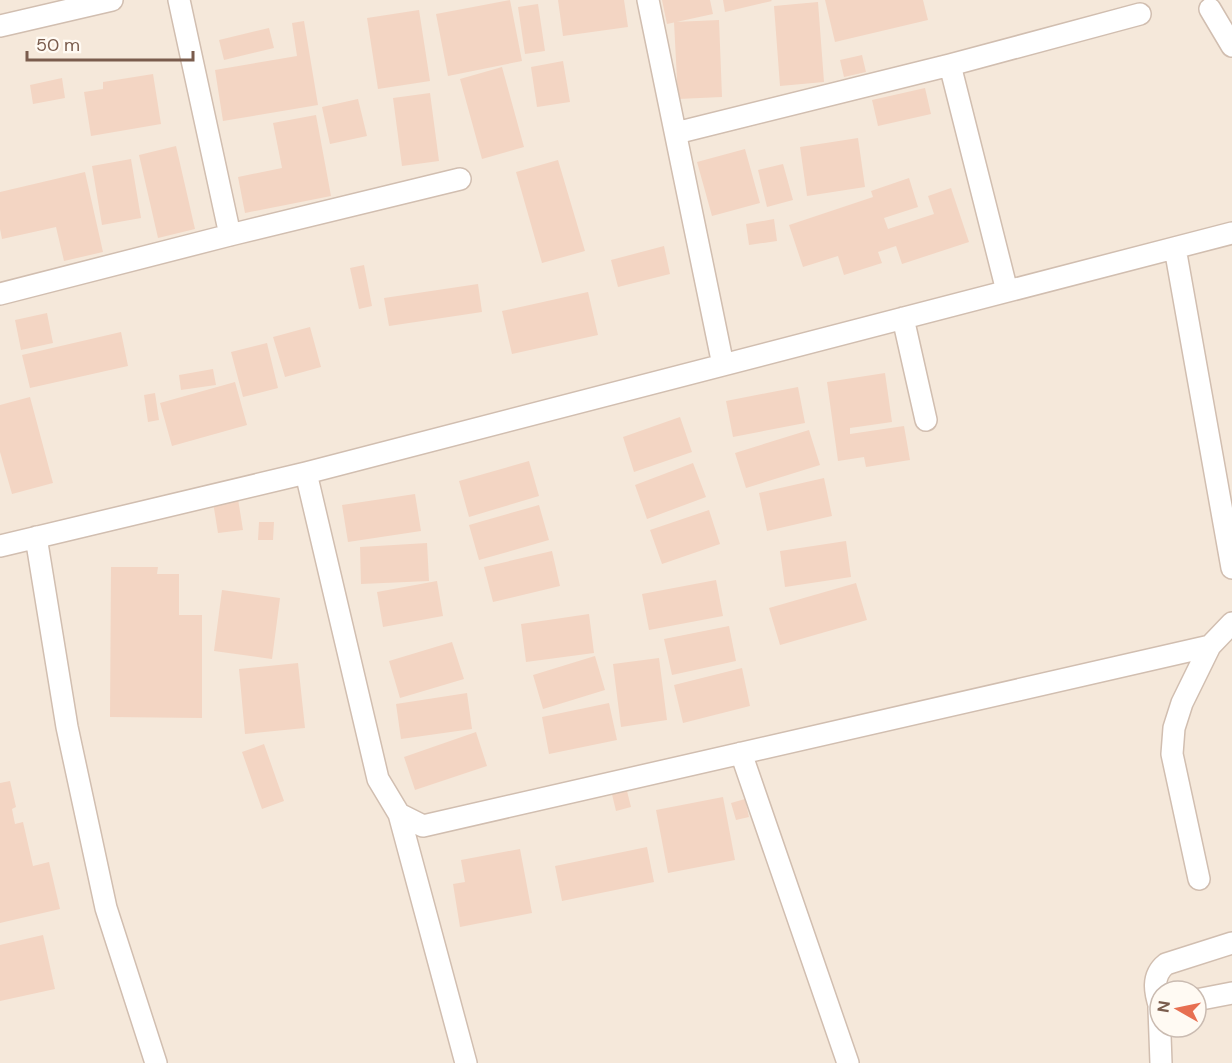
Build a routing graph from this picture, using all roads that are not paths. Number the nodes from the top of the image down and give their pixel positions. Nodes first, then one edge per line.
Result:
1 (112, 0) edge
2 (179, 0) edge
3 (648, 0) edge
4 (1210, 9) dead end
5 (1140, 14) dead end
6 (0, 26) edge
7 (1232, 46) edge
8 (950, 65) junction
9 (676, 133) junction
10 (460, 179) dead end
11 (1232, 233) edge
12 (230, 235) junction
13 (1175, 248) junction
14 (1007, 291) junction
15 (0, 294) edge
16 (903, 318) junction
17 (723, 365) junction
18 (926, 420) dead end
19 (306, 472) junction
20 (36, 537) junction
21 (0, 546) edge
22 (1232, 568) edge
23 (1232, 623) edge
24 (1210, 646) junction
25 (741, 753) junction
26 (399, 814) junction
27 (1199, 879) dead end
28 (1232, 943) edge
29 (1154, 979) edge
30 (1232, 993) edge
31 (1208, 998) edge
32 (1161, 1039) edge
33 (156, 1063) edge
34 (466, 1063) edge
35 (848, 1063) edge
36 (1161, 1063) edge

1 - 6 street
2 - 12 street
3 - 9 street
4 - 7 street
5 - 8 street
8 - 9 street
8 - 14 street
9 - 17 street
10 - 12 street
11 - 13 street
12 - 15 street
13 - 14 street
13 - 22 street
14 - 16 street
16 - 17 street
16 - 18 street
17 - 19 street
19 - 20 street
19 - 26 street
20 - 21 street
20 - 33 street
23 - 24 street
24 - 25 street
24 - 27 street
25 - 26 street
25 - 35 street
26 - 34 street
28 - 29 street
30 - 31 street
32 - 36 street

